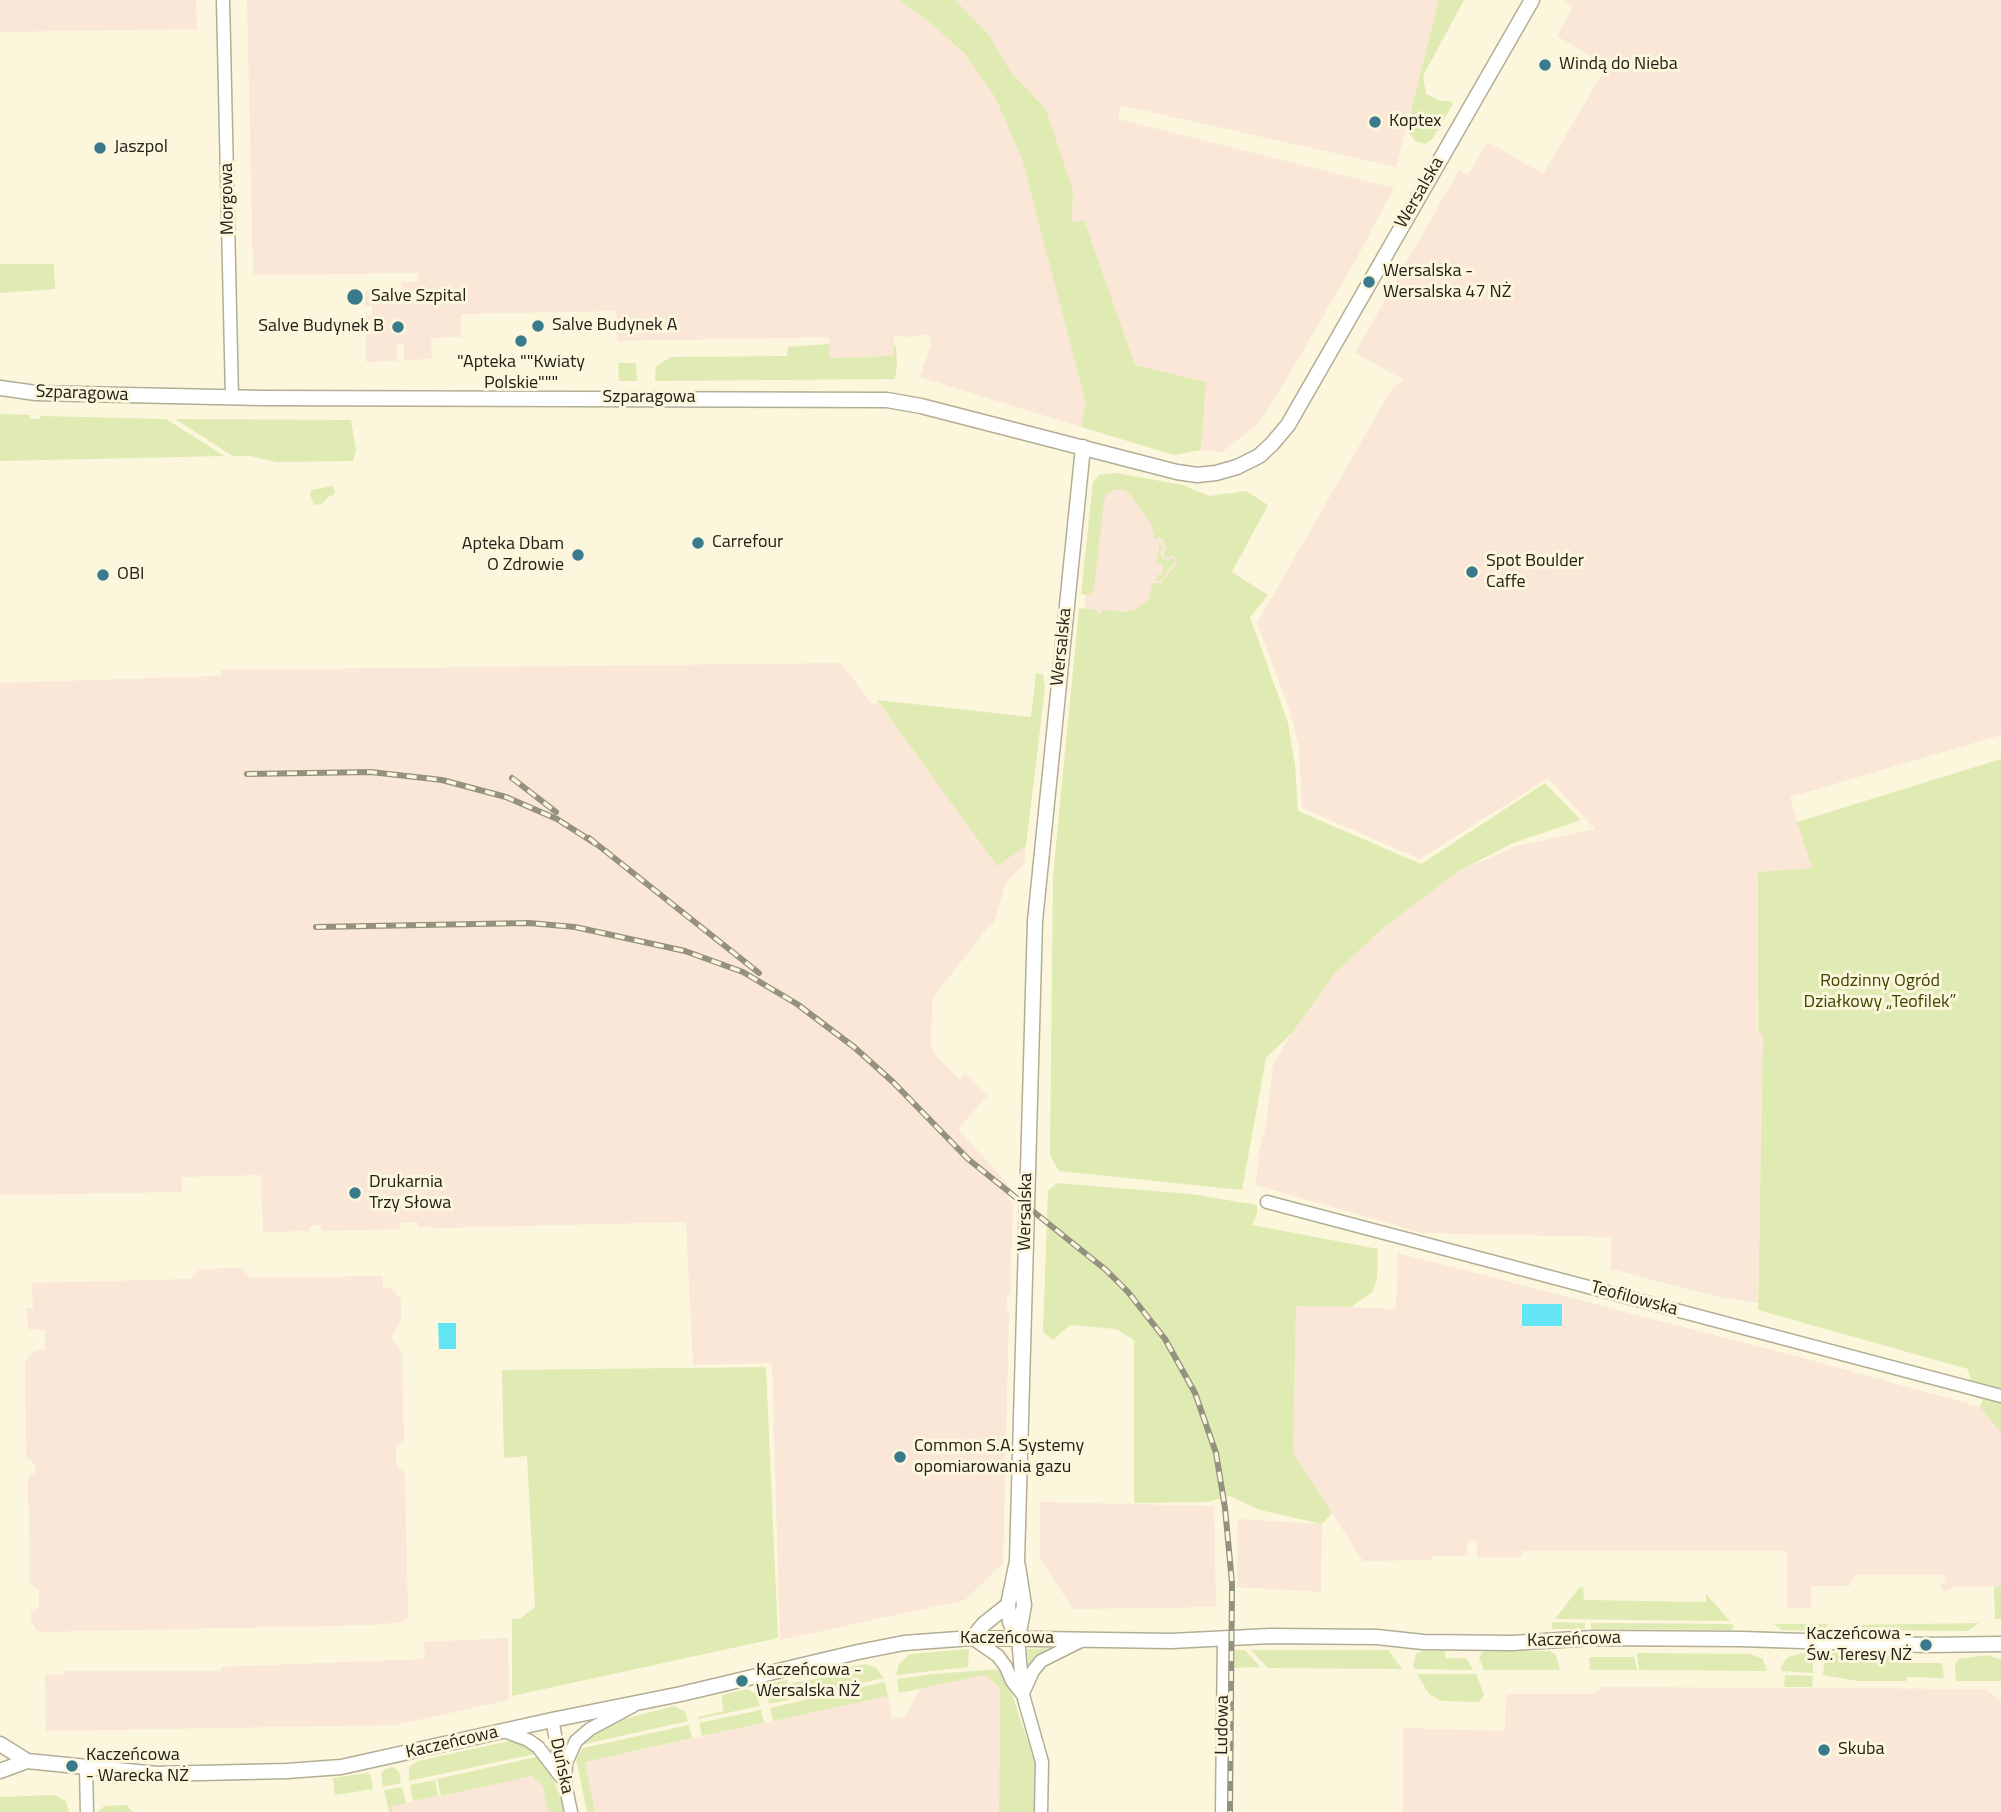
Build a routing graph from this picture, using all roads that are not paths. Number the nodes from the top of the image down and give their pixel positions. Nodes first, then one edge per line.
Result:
1 (223, 0) edge
2 (1532, 0) edge
3 (0, 388) edge
4 (232, 398) junction
5 (1083, 447) junction
6 (1266, 1202) dead end
7 (2001, 1396) edge
8 (1017, 1561) junction
9 (1008, 1605) junction
10 (972, 1638) junction
11 (1018, 1638) junction
12 (1224, 1638) junction
13 (1084, 1640) junction
14 (2001, 1644) edge
15 (1023, 1695) junction
16 (634, 1705) junction
17 (552, 1720) junction
18 (504, 1731) junction
19 (0, 1744) edge
20 (27, 1761) junction
21 (86, 1767) junction
22 (0, 1771) edge
23 (565, 1783) junction
24 (87, 1812) edge
25 (571, 1812) edge
26 (1041, 1812) edge
27 (1222, 1812) edge

1 - 4 street, Morgowa
2 - 5 street, Wersalska
3 - 4 street, Szparagowa
4 - 5 street, Szparagowa
5 - 8 street, Wersalska
6 - 7 street, Teofilowska
8 - 9 street, Wersalska
8 - 11 street, Wersalska
9 - 10 street
9 - 11 street, Wersalska
10 - 11 street, Kaczeńcowa
10 - 15 street, Wersalska
10 - 16 street, Kaczeńcowa
11 - 13 street, Kaczeńcowa
11 - 15 street, Wersalska
12 - 13 street, Kaczeńcowa
12 - 14 street, Kaczeńcowa
12 - 27 street, Ludowa
13 - 15 street
15 - 26 street, Wersalska
16 - 17 street, Kaczeńcowa
16 - 23 street
17 - 18 street, Kaczeńcowa
17 - 23 street, Duńska
18 - 21 street, Kaczeńcowa
18 - 23 street
19 - 20 street, Kaczeńcowa
20 - 21 street, Kaczeńcowa
20 - 22 street, Kaczeńcowa
21 - 24 street
23 - 25 street, Duńska

